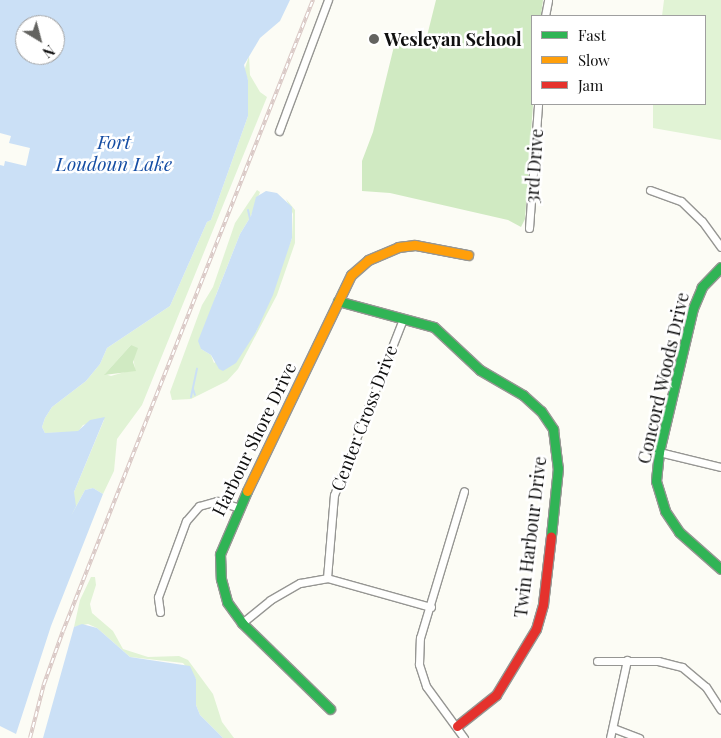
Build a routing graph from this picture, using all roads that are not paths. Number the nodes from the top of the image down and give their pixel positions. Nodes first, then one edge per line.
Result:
1 (328, 0) edge
2 (548, 0) edge
3 (545, 15) edge
4 (538, 105) edge
5 (279, 132) dead end
6 (650, 190) dead end
7 (529, 228) dead end
8 (721, 247) edge
9 (468, 255) dead end
10 (721, 267) edge
11 (338, 301) junction
12 (403, 320) junction
13 (659, 452) junction
14 (721, 467) edge
15 (464, 491) dead end
16 (238, 507) junction
17 (721, 569) edge
18 (327, 578) junction
19 (431, 607) junction
20 (160, 612) dead end
21 (242, 623) junction
22 (627, 660) junction
23 (597, 661) dead end
24 (330, 709) dead end
25 (721, 710) edge
26 (457, 726) junction
27 (613, 728) junction
28 (464, 738) edge
29 (610, 738) edge
30 (639, 738) edge

1 - 5 street
2 - 3 street
4 - 7 street, 3rd Drive
6 - 8 street
9 - 11 street, Harbour Shore Drive
10 - 13 street, Concord Woods Drive
11 - 12 street, Twin Harbour Drive
11 - 16 street, Harbour Shore Drive
12 - 18 street, Center Cross Drive
12 - 26 street, Twin Harbour Drive
13 - 14 street
13 - 17 street, Concord Woods Drive
15 - 19 street
16 - 20 street
16 - 21 street, Harbour Shore Drive
18 - 19 street
18 - 21 street
19 - 26 street
21 - 24 street, Harbour Shore Drive
22 - 23 street
22 - 25 street
22 - 27 street
26 - 28 street
27 - 29 street
27 - 30 street

